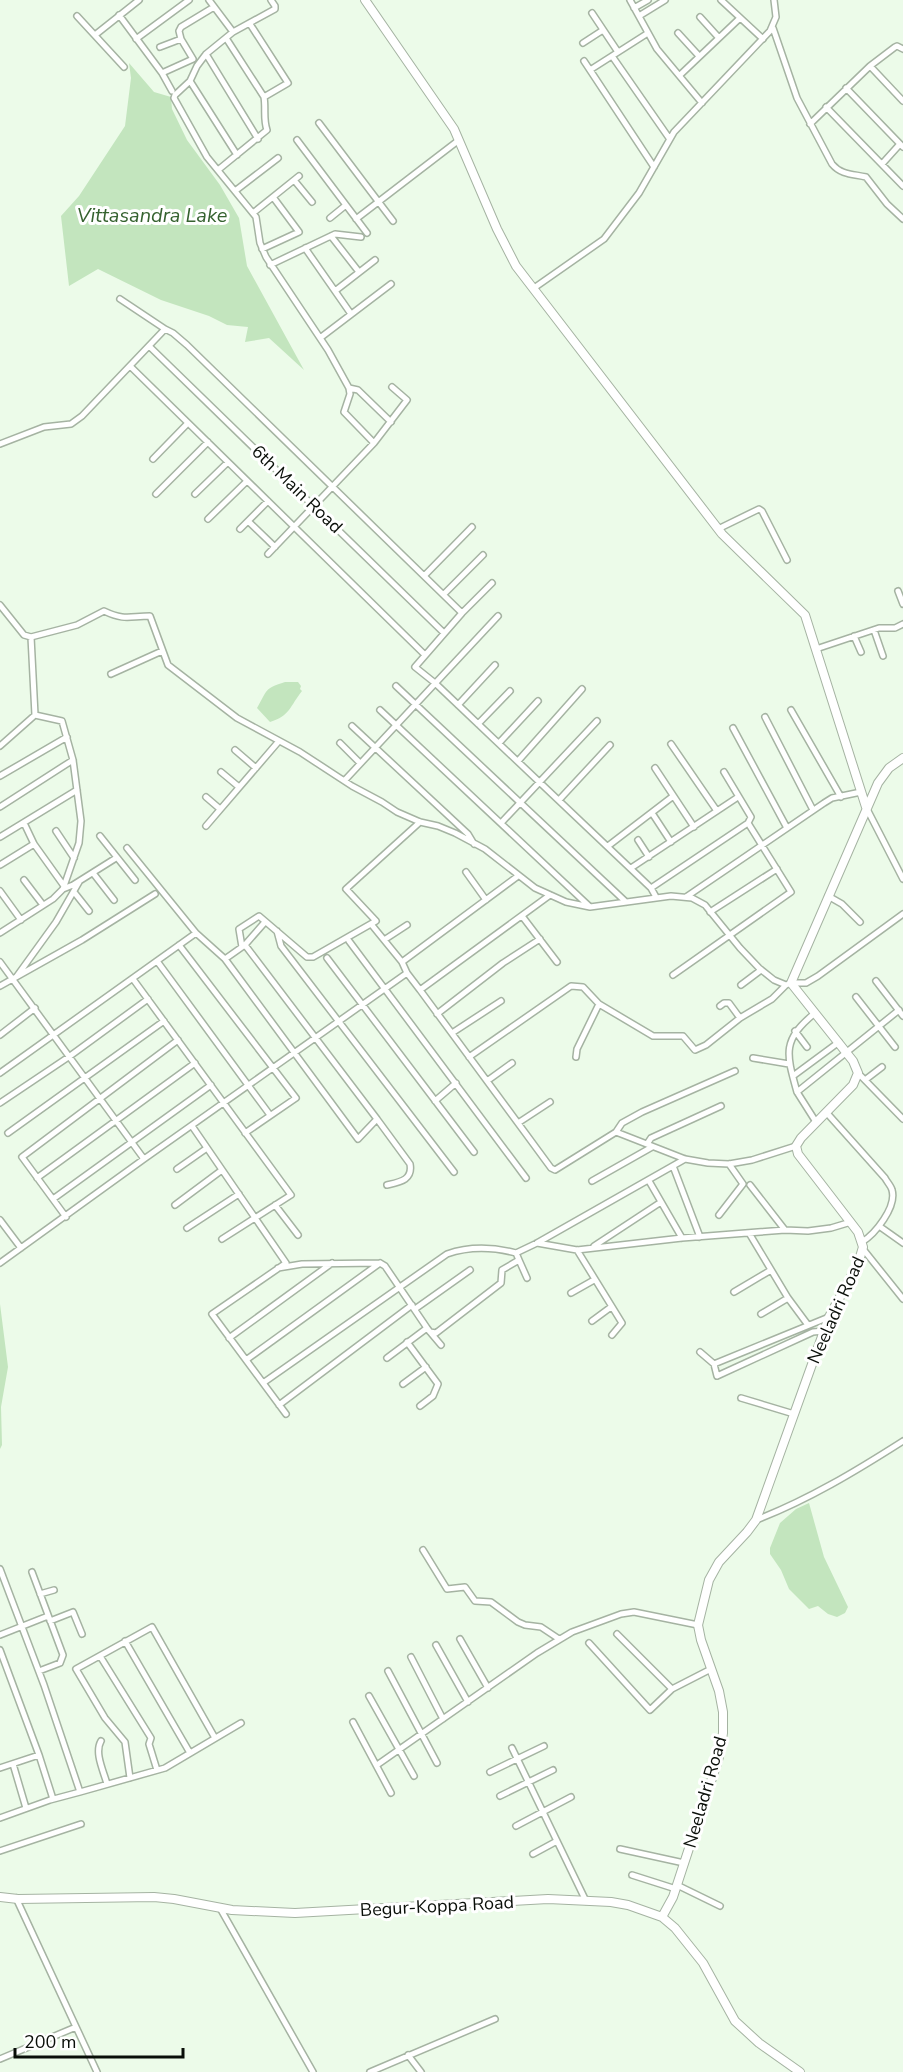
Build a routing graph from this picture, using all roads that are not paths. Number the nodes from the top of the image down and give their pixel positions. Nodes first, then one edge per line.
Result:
1 (139, 0) edge
2 (189, 0) edge
3 (209, 0) edge
4 (271, 0) edge
5 (365, 0) edge
6 (630, 0) edge
7 (648, 0) edge
8 (665, 0) edge
9 (721, 0) edge
10 (774, 0) edge
11 (214, 7) junction
12 (634, 8) junction
13 (592, 13) dead end
14 (119, 15) junction
15 (77, 16) dead end
16 (639, 16) junction
17 (700, 17) dead end
18 (740, 18) junction
19 (250, 24) junction
20 (773, 27) junction
21 (603, 30) junction
22 (233, 32) junction
23 (648, 33) junction
24 (678, 33) dead end
25 (95, 35) junction
26 (226, 38) junction
27 (719, 38) junction
28 (136, 39) junction
29 (181, 39) junction
30 (763, 39) junction
31 (583, 44) dead end
32 (160, 47) dead end
33 (903, 49) edge
34 (206, 54) junction
35 (615, 54) junction
36 (699, 56) junction
37 (584, 61) dead end
38 (870, 66) junction
39 (124, 68) dead end
40 (590, 70) junction
41 (162, 73) junction
42 (680, 75) junction
43 (190, 81) junction
44 (846, 88) junction
45 (172, 91) dead end
46 (264, 97) junction
47 (903, 101) edge
48 (702, 103) junction
49 (826, 107) junction
50 (319, 123) dead end
51 (810, 124) junction
52 (669, 138) junction
53 (258, 139) junction
54 (297, 140) dead end
55 (459, 140) junction
56 (902, 145) edge
57 (237, 156) junction
58 (278, 158) dead end
59 (882, 164) junction
60 (654, 166) junction
61 (218, 170) junction
62 (903, 186) edge
63 (235, 191) junction
64 (273, 197) junction
65 (312, 202) dead end
66 (378, 202) junction
67 (346, 205) junction
68 (253, 213) junction
69 (330, 218) dead end
70 (356, 219) junction
71 (903, 219) edge
72 (393, 221) dead end
73 (331, 236) junction
74 (305, 248) junction
75 (262, 249) junction
76 (375, 260) dead end
77 (270, 265) junction
78 (359, 272) junction
79 (391, 284) dead end
80 (534, 288) junction
81 (335, 291) junction
82 (120, 299) dead end
83 (351, 314) junction
84 (165, 329) junction
85 (320, 338) junction
86 (150, 346) junction
87 (130, 366) junction
88 (392, 387) dead end
89 (349, 388) junction
90 (391, 422) junction
91 (188, 423) junction
92 (208, 442) junction
93 (374, 443) junction
94 (0, 444) edge
95 (153, 459) dead end
96 (228, 462) junction
97 (247, 481) junction
98 (332, 487) junction
99 (156, 494) dead end
100 (195, 494) dead end
101 (268, 501) junction
102 (314, 506) junction
103 (208, 519) dead end
104 (248, 521) junction
105 (294, 527) junction
106 (472, 527) dead end
107 (240, 529) dead end
108 (718, 529) junction
109 (275, 547) junction
110 (268, 554) dead end
111 (483, 555) dead end
112 (787, 560) dead end
113 (425, 575) junction
114 (492, 583) dead end
115 (898, 591) dead end
116 (444, 594) junction
117 (903, 604) edge
118 (0, 605) edge
119 (462, 613) junction
120 (498, 616) dead end
121 (903, 624) edge
122 (874, 630) junction
123 (444, 633) junction
124 (854, 636) junction
125 (31, 637) junction
126 (816, 649) junction
127 (162, 651) junction
128 (861, 652) dead end
129 (424, 654) junction
130 (884, 656) dead end
131 (495, 665) dead end
132 (111, 674) dead end
133 (435, 683) junction
134 (396, 686) dead end
135 (582, 689) dead end
136 (510, 691) dead end
137 (538, 700) dead end
138 (415, 705) junction
139 (458, 705) junction
140 (380, 710) dead end
141 (791, 710) dead end
142 (35, 715) junction
143 (765, 717) dead end
144 (597, 722) dead end
145 (478, 724) junction
146 (396, 725) junction
147 (352, 726) dead end
148 (733, 728) dead end
149 (67, 737) junction
150 (279, 741) junction
151 (340, 743) dead end
152 (499, 743) junction
153 (671, 744) dead end
154 (610, 745) dead end
155 (0, 746) edge
156 (743, 747) junction
157 (375, 748) junction
158 (235, 750) dead end
159 (735, 751) dead end
160 (903, 759) edge
161 (74, 760) junction
162 (518, 761) junction
163 (360, 763) junction
164 (256, 768) junction
165 (655, 768) dead end
166 (221, 772) dead end
167 (724, 772) dead end
168 (0, 776) edge
169 (345, 780) junction
170 (541, 783) junction
171 (239, 787) junction
172 (77, 790) junction
173 (861, 792) junction
174 (738, 796) junction
175 (206, 797) dead end
176 (672, 797) junction
177 (841, 797) junction
178 (560, 800) junction
179 (520, 803) junction
180 (0, 807) edge
181 (866, 807) junction
182 (220, 809) junction
183 (813, 810) junction
184 (717, 811) junction
185 (652, 813) junction
186 (420, 822) junction
187 (24, 823) junction
188 (748, 823) junction
189 (501, 824) junction
190 (206, 826) dead end
191 (694, 827) junction
192 (787, 828) junction
193 (56, 831) dead end
194 (100, 836) dead end
195 (0, 837) edge
196 (638, 840) dead end
197 (671, 842) junction
198 (34, 844) junction
199 (475, 845) junction
200 (763, 845) junction
201 (608, 846) junction
202 (127, 848) dead end
203 (649, 857) junction
204 (74, 858) junction
205 (116, 858) junction
206 (0, 865) edge
207 (631, 868) junction
208 (777, 869) junction
209 (466, 872) dead end
210 (93, 873) junction
211 (518, 876) junction
212 (903, 879) edge
213 (24, 880) dead end
214 (135, 880) dead end
215 (79, 882) junction
216 (63, 887) junction
217 (651, 888) junction
218 (0, 891) edge
219 (74, 892) junction
220 (155, 894) dead end
221 (550, 895) junction
222 (828, 896) junction
223 (656, 897) junction
224 (686, 897) junction
225 (114, 900) dead end
226 (486, 900) junction
227 (626, 902) junction
228 (43, 905) junction
229 (590, 907) junction
230 (89, 911) dead end
231 (710, 912) junction
232 (903, 914) edge
233 (522, 916) junction
234 (21, 920) junction
235 (266, 922) junction
236 (860, 922) dead end
237 (371, 924) junction
238 (406, 925) dead end
239 (277, 932) junction
240 (0, 933) edge
241 (196, 933) junction
242 (730, 937) junction
243 (540, 939) junction
244 (384, 940) junction
245 (349, 941) dead end
246 (179, 945) junction
247 (244, 946) junction
248 (327, 958) dead end
249 (225, 959) junction
250 (157, 961) junction
251 (0, 962) edge
252 (402, 962) junction
253 (557, 962) dead end
254 (762, 970) junction
255 (407, 973) junction
256 (673, 975) dead end
257 (14, 979) junction
258 (134, 979) junction
259 (876, 981) dead end
260 (789, 984) junction
261 (741, 985) dead end
262 (0, 986) edge
263 (386, 989) junction
264 (420, 990) junction
265 (856, 997) dead end
266 (148, 999) junction
267 (501, 1001) dead end
268 (599, 1004) junction
269 (362, 1005) junction
270 (720, 1006) dead end
271 (35, 1008) junction
272 (898, 1010) junction
273 (815, 1013) junction
274 (437, 1014) junction
275 (903, 1016) edge
276 (740, 1018) junction
277 (164, 1021) junction
278 (339, 1022) junction
279 (878, 1026) junction
280 (795, 1031) junction
281 (452, 1033) junction
282 (0, 1035) edge
283 (54, 1035) junction
284 (317, 1038) junction
285 (178, 1040) junction
286 (839, 1042) junction
287 (807, 1047) dead end
288 (895, 1047) dead end
289 (846, 1052) junction
290 (294, 1054) junction
291 (70, 1056) junction
292 (469, 1057) junction
293 (576, 1057) dead end
294 (753, 1058) dead end
295 (195, 1063) junction
296 (512, 1063) dead end
297 (789, 1064) junction
298 (882, 1067) dead end
299 (272, 1069) junction
300 (735, 1071) dead end
301 (0, 1072) edge
302 (858, 1073) junction
303 (793, 1076) junction
304 (85, 1078) junction
305 (865, 1080) junction
306 (487, 1081) junction
307 (456, 1083) junction
308 (211, 1085) junction
309 (249, 1086) junction
310 (797, 1092) junction
311 (100, 1099) junction
312 (435, 1101) junction
313 (550, 1102) dead end
314 (0, 1103) edge
315 (224, 1104) junction
316 (721, 1106) dead end
317 (826, 1112) junction
318 (270, 1115) junction
319 (377, 1119) junction
320 (903, 1119) edge
321 (116, 1120) junction
322 (816, 1122) junction
323 (518, 1123) junction
324 (192, 1126) junction
325 (616, 1132) junction
326 (8, 1133) dead end
327 (245, 1133) junction
328 (131, 1142) junction
329 (649, 1145) junction
330 (796, 1146) junction
331 (207, 1148) junction
332 (474, 1152) dead end
333 (144, 1159) junction
334 (685, 1159) junction
335 (729, 1164) junction
336 (673, 1166) junction
337 (177, 1169) dead end
338 (222, 1170) junction
339 (454, 1172) dead end
340 (37, 1178) junction
341 (526, 1178) dead end
342 (649, 1180) junction
343 (592, 1181) dead end
344 (387, 1185) dead end
345 (750, 1185) dead end
346 (239, 1194) junction
347 (52, 1198) junction
348 (661, 1202) junction
349 (174, 1205) dead end
350 (275, 1205) junction
351 (719, 1215) dead end
352 (66, 1217) junction
353 (255, 1217) junction
354 (0, 1220) edge
355 (851, 1222) junction
356 (879, 1226) junction
357 (188, 1228) dead end
358 (785, 1230) junction
359 (749, 1233) junction
360 (298, 1235) dead end
361 (700, 1237) junction
362 (682, 1238) junction
363 (222, 1239) dead end
364 (537, 1243) junction
365 (903, 1243) edge
366 (862, 1246) junction
367 (592, 1247) junction
368 (21, 1248) junction
369 (578, 1250) junction
370 (516, 1252) junction
371 (519, 1260) junction
372 (0, 1263) edge
373 (332, 1263) junction
374 (380, 1263) junction
375 (278, 1268) junction
376 (470, 1270) dead end
377 (771, 1270) junction
378 (527, 1278) dead end
379 (594, 1280) junction
380 (399, 1287) junction
381 (734, 1292) dead end
382 (571, 1293) dead end
383 (902, 1295) edge
384 (788, 1298) junction
385 (413, 1307) junction
386 (611, 1307) junction
387 (761, 1314) dead end
388 (829, 1317) junction
389 (592, 1321) dead end
390 (808, 1324) junction
391 (429, 1330) junction
392 (824, 1331) junction
393 (612, 1335) dead end
394 (229, 1338) junction
395 (407, 1342) junction
396 (441, 1345) dead end
397 (700, 1352) dead end
398 (387, 1358) dead end
399 (246, 1360) junction
400 (714, 1364) junction
401 (426, 1367) junction
402 (263, 1383) junction
403 (403, 1384) dead end
404 (741, 1398) dead end
405 (279, 1406) junction
406 (420, 1406) dead end
407 (286, 1414) dead end
408 (794, 1414) junction
409 (903, 1441) edge
410 (756, 1520) junction
411 (423, 1550) dead end
412 (0, 1569) edge
413 (32, 1572) dead end
414 (54, 1590) dead end
415 (40, 1594) junction
416 (49, 1618) junction
417 (698, 1625) junction
418 (22, 1627) junction
419 (82, 1634) dead end
420 (617, 1634) dead end
421 (0, 1635) edge
422 (460, 1639) dead end
423 (559, 1639) junction
424 (125, 1641) junction
425 (589, 1643) dead end
426 (436, 1645) dead end
427 (0, 1650) edge
428 (100, 1656) junction
429 (411, 1657) dead end
430 (711, 1669) junction
431 (39, 1671) junction
432 (388, 1671) dead end
433 (488, 1688) junction
434 (672, 1689) junction
435 (369, 1696) dead end
436 (468, 1702) junction
437 (443, 1719) junction
438 (353, 1722) dead end
439 (241, 1723) dead end
440 (422, 1734) junction
441 (215, 1738) junction
442 (101, 1741) dead end
443 (544, 1746) dead end
444 (512, 1748) dead end
445 (399, 1749) junction
446 (190, 1753) junction
447 (39, 1755) junction
448 (517, 1758) junction
449 (437, 1763) dead end
450 (13, 1764) junction
451 (377, 1765) junction
452 (0, 1768) edge
453 (157, 1770) junction
454 (553, 1770) dead end
455 (490, 1772) dead end
456 (414, 1776) dead end
457 (130, 1778) junction
458 (529, 1782) junction
459 (107, 1784) junction
460 (80, 1792) junction
461 (391, 1793) dead end
462 (500, 1797) dead end
463 (571, 1797) dead end
464 (53, 1799) junction
465 (26, 1809) junction
466 (543, 1812) junction
467 (0, 1818) edge
468 (81, 1824) dead end
469 (516, 1826) dead end
470 (557, 1841) junction
471 (620, 1849) dead end
472 (0, 1851) edge
473 (533, 1854) dead end
474 (684, 1863) junction
475 (632, 1875) dead end
476 (677, 1887) junction
477 (0, 1897) edge
478 (16, 1899) junction
479 (586, 1901) junction
480 (720, 1906) dead end
481 (220, 1908) junction
482 (662, 1917) junction
483 (495, 2019) dead end
484 (76, 2027) junction
485 (408, 2055) junction
486 (0, 2059) edge
487 (383, 2069) edge
488 (97, 2072) edge
489 (313, 2072) edge
490 (370, 2072) edge
491 (421, 2072) edge
492 (800, 2072) edge

1 - 14 street
2 - 28 street
3 - 11 street
4 - 19 street
5 - 55 main road
6 - 12 street
7 - 12 street
8 - 16 street
9 - 18 street
10 - 20 street
11 - 22 street
11 - 29 street
12 - 16 street
13 - 21 street
14 - 25 street
14 - 28 street
15 - 25 street
16 - 23 street
17 - 27 street
18 - 27 street
18 - 30 street
19 - 22 street
19 - 46 street
20 - 30 street
20 - 51 street
21 - 31 street
21 - 35 street
22 - 26 street
23 - 35 street
23 - 42 street
24 - 36 street
25 - 39 street
26 - 34 street
26 - 46 street
27 - 36 street
28 - 41 street
29 - 32 street
29 - 41 street
30 - 48 street
33 - 38 street
34 - 43 street
34 - 53 street
35 - 40 street
35 - 52 street
36 - 42 street
37 - 40 street
38 - 44 street
38 - 47 street
40 - 60 street
41 - 45 street
42 - 48 street
43 - 57 street
43 - 61 street
44 - 49 street
44 - 56 street
46 - 53 street
48 - 52 street
49 - 51 street
49 - 59 street
50 - 66 street
51 - 71 street
52 - 60 street
53 - 57 street
54 - 67 street
55 - 66 street
55 - 80 main road
56 - 59 street
57 - 61 street
58 - 63 street
59 - 62 street
60 - 80 street
61 - 63 street
63 - 68 street
64 - 65 street
64 - 68 street
64 - 75 street
66 - 70 street
66 - 72 street
67 - 69 street
67 - 70 street
68 - 75 street
70 - 73 street
73 - 74 street
73 - 78 street
74 - 77 street
74 - 81 street
75 - 77 street
76 - 78 street
77 - 85 street
78 - 81 street
79 - 83 street
80 - 108 main road
81 - 83 street
82 - 84 street
83 - 85 street
84 - 86 street
84 - 98 street
85 - 89 street
86 - 87 street
86 - 102 street, 6th Main Road
87 - 91 street
87 - 94 street
88 - 90 street
89 - 90 street
89 - 93 street
90 - 93 street
91 - 92 street
91 - 95 street
92 - 96 street
92 - 99 street
93 - 98 street
96 - 97 street
96 - 100 street
97 - 101 street
97 - 103 street
98 - 102 street
98 - 113 street
101 - 104 street
101 - 105 street
102 - 105 street
102 - 123 street, 6th Main Road
104 - 107 street
104 - 109 street
105 - 109 street
105 - 129 street
106 - 113 street
108 - 112 street
108 - 126 main road
109 - 110 street
111 - 116 street
113 - 116 street
114 - 119 street
115 - 117 street
116 - 119 street
118 - 125 street
119 - 123 street
120 - 133 street
121 - 122 street
122 - 124 street
122 - 130 street
123 - 129 street
124 - 126 street
124 - 128 street
125 - 127 street
125 - 142 street
126 - 173 main road
127 - 132 street
127 - 150 street
129 - 133 street
131 - 139 street
133 - 138 street
133 - 139 street
134 - 138 street
135 - 162 street
136 - 145 street
137 - 152 street
138 - 146 street
138 - 179 street
139 - 145 street
140 - 146 street
141 - 177 street
142 - 149 street
142 - 155 street
143 - 183 street
144 - 170 street
145 - 152 street
146 - 157 street
146 - 189 street
147 - 157 street
148 - 156 street
149 - 161 street
149 - 168 street
150 - 164 street
150 - 169 street
151 - 163 street
152 - 162 street
153 - 184 street
154 - 178 street
156 - 159 street
156 - 192 street
157 - 163 street
157 - 199 street
158 - 164 street
160 - 181 main road
161 - 172 street
161 - 180 street
162 - 170 street
163 - 169 street
164 - 171 street
165 - 176 street
166 - 171 street
167 - 174 street
169 - 186 street
170 - 178 street
170 - 179 street
171 - 182 street
172 - 187 street
172 - 204 street
173 - 177 street
173 - 181 main road
174 - 184 street
174 - 188 street
175 - 182 street
176 - 185 street
176 - 191 street
177 - 183 street
178 - 201 street
179 - 189 street
179 - 227 street
181 - 212 street
181 - 222 main road
182 - 190 street
183 - 192 street
184 - 191 street
185 - 197 street
185 - 201 street
186 - 199 street
186 - 237 street
187 - 195 street
187 - 198 street
188 - 200 street
188 - 217 street
189 - 229 street
191 - 197 street
192 - 200 street
193 - 204 street
194 - 205 street
196 - 203 street
197 - 203 street
198 - 206 street
198 - 216 street
199 - 211 street
200 - 208 street
200 - 224 street
201 - 207 street
202 - 241 street
203 - 207 street
204 - 216 street
205 - 210 street
205 - 214 street
207 - 217 street
208 - 231 street
208 - 242 street
209 - 226 street
210 - 215 street
210 - 225 street
211 - 221 street
211 - 226 street
213 - 228 street
215 - 216 street
215 - 219 street
216 - 228 street
217 - 223 street
218 - 234 street
219 - 230 street
219 - 257 street
220 - 257 street
221 - 229 street
221 - 233 street
222 - 236 street
222 - 260 main road
223 - 224 street
223 - 227 street
224 - 231 street
226 - 252 street
227 - 229 street
228 - 234 street
231 - 242 street
232 - 260 street
233 - 243 street
233 - 264 street
234 - 240 street
235 - 239 street
235 - 247 street
235 - 247 street
237 - 239 street
237 - 244 street
238 - 244 street
239 - 278 street
241 - 246 street
241 - 249 street
242 - 254 street
242 - 256 street
243 - 253 street
243 - 274 street
244 - 252 street
245 - 263 street
246 - 250 street
246 - 299 street
247 - 249 street
247 - 284 street
248 - 269 street
249 - 290 street
250 - 258 street
250 - 309 street
251 - 257 street
252 - 255 street
254 - 260 street
254 - 261 street
255 - 263 street
255 - 264 street
257 - 262 street
257 - 271 street
258 - 266 street
258 - 283 street
259 - 272 street
260 - 273 main road
260 - 276 street
263 - 269 street
263 - 307 street
264 - 274 street
265 - 279 street
266 - 277 street
266 - 291 street
267 - 281 street
268 - 276 street
268 - 292 street
268 - 293 street
269 - 278 street
269 - 312 street
270 - 276 street
271 - 282 street
271 - 283 street
272 - 275 street
272 - 279 street
273 - 280 street
273 - 286 main road
274 - 281 street
277 - 285 street
277 - 304 street
278 - 284 street
278 - 339 street
279 - 288 street
279 - 289 street
280 - 287 street
280 - 297 street
281 - 292 street
283 - 291 street
283 - 301 street
284 - 290 street
284 - 319 street
285 - 295 street
285 - 311 street
286 - 289 main road
286 - 303 street
289 - 302 main road
289 - 310 street
290 - 299 street
290 - 319 street
291 - 304 street
291 - 314 street
292 - 306 street
294 - 297 street
295 - 308 street
295 - 321 street
296 - 306 street
297 - 303 street
298 - 305 street
299 - 309 street
299 - 318 street
300 - 325 street
302 - 305 street
302 - 317 main road
303 - 310 street
304 - 311 street
304 - 326 street
305 - 320 street
306 - 323 street
307 - 312 street
307 - 341 street
308 - 315 street
308 - 328 street
309 - 315 street
309 - 318 street
310 - 322 street
311 - 321 street
311 - 340 street
312 - 332 street
313 - 323 street
315 - 324 street
315 - 327 street
316 - 329 street
317 - 322 main road
317 - 356 street
318 - 327 street
319 - 344 street
321 - 328 street
321 - 340 street
322 - 330 main road
323 - 325 street
324 - 331 street
324 - 333 street
325 - 329 street
327 - 350 street
328 - 333 street
328 - 347 street
329 - 334 street
329 - 343 street
330 - 335 street
330 - 355 main road, Neeladri Road
331 - 337 street
331 - 338 street
333 - 352 street
334 - 335 street
334 - 336 street
335 - 351 street
336 - 342 street
336 - 361 street
338 - 346 street
338 - 349 street
340 - 347 street
342 - 348 street
342 - 364 street
345 - 358 street
346 - 353 street
346 - 357 street
347 - 352 street
348 - 362 street
348 - 367 street
350 - 353 street
350 - 360 street
352 - 368 street
353 - 363 street
353 - 375 street
354 - 368 street
355 - 358 street
355 - 366 main road, Neeladri Road
356 - 365 street
356 - 366 street
358 - 359 street
359 - 361 street
359 - 377 street
361 - 362 street
362 - 367 street
364 - 369 street
364 - 370 street
366 - 383 street
366 - 388 main road, Neeladri Road
367 - 369 street
368 - 372 street
369 - 379 street
370 - 371 street
370 - 380 street
371 - 378 street
371 - 391 street
373 - 374 street
373 - 375 street
373 - 394 street
374 - 380 street
374 - 399 street
375 - 394 street
376 - 385 street
377 - 381 street
377 - 384 street
379 - 382 street
379 - 386 street
380 - 385 street
380 - 402 street
384 - 387 street
384 - 390 street
385 - 391 street
385 - 405 street
386 - 389 street
386 - 393 street
388 - 390 street
388 - 392 main road, Neeladri Road
390 - 400 street
391 - 395 street
391 - 396 street
392 - 400 street
392 - 408 main road, Neeladri Road
394 - 399 street
395 - 398 street
395 - 401 street
397 - 400 street
399 - 402 street
401 - 403 street
401 - 406 street
402 - 405 street
404 - 408 street
405 - 407 street
408 - 410 main road, Neeladri Road
409 - 410 street
410 - 417 main road, Neeladri Road
411 - 423 street
412 - 418 street
413 - 415 street
414 - 415 street
415 - 416 street
416 - 418 street
416 - 419 street
416 - 431 street
417 - 423 street
417 - 430 main road, Neeladri Road
418 - 421 street
418 - 431 street
420 - 434 street
422 - 433 street
423 - 433 street
424 - 428 street
424 - 441 street
424 - 446 street
425 - 434 street
426 - 436 street
427 - 447 street
428 - 453 street
428 - 457 street
429 - 437 street
430 - 434 street
430 - 474 main road, Neeladri Road
431 - 460 street
432 - 440 street
433 - 436 street
435 - 445 street
436 - 437 street
437 - 440 street
438 - 451 street
439 - 441 street
440 - 445 street
440 - 449 street
441 - 446 street
442 - 459 street
443 - 448 street
444 - 448 street
445 - 451 street
445 - 456 street
446 - 453 street
447 - 450 street
447 - 464 street
448 - 455 street
448 - 458 street
450 - 452 street
450 - 465 street
451 - 461 street
453 - 457 street
454 - 458 street
457 - 459 street
458 - 462 street
458 - 466 street
459 - 460 street
460 - 464 street
463 - 466 street
464 - 465 street
465 - 467 street
466 - 469 street
466 - 470 street
468 - 472 street
470 - 473 street
470 - 479 street
471 - 474 street
474 - 476 main road, Neeladri Road
475 - 476 street
476 - 480 street
476 - 482 main road, Neeladri Road
477 - 478 main road, Begur-Koppa Road
478 - 481 main road, Begur-Koppa Road
478 - 484 street
479 - 481 main road, Begur-Koppa Road
479 - 482 main road, Begur-Koppa Road
481 - 489 street
482 - 492 main road, Begur-Koppa Road
483 - 485 street
484 - 486 street
484 - 488 street
485 - 487 street
485 - 491 street
487 - 490 street

